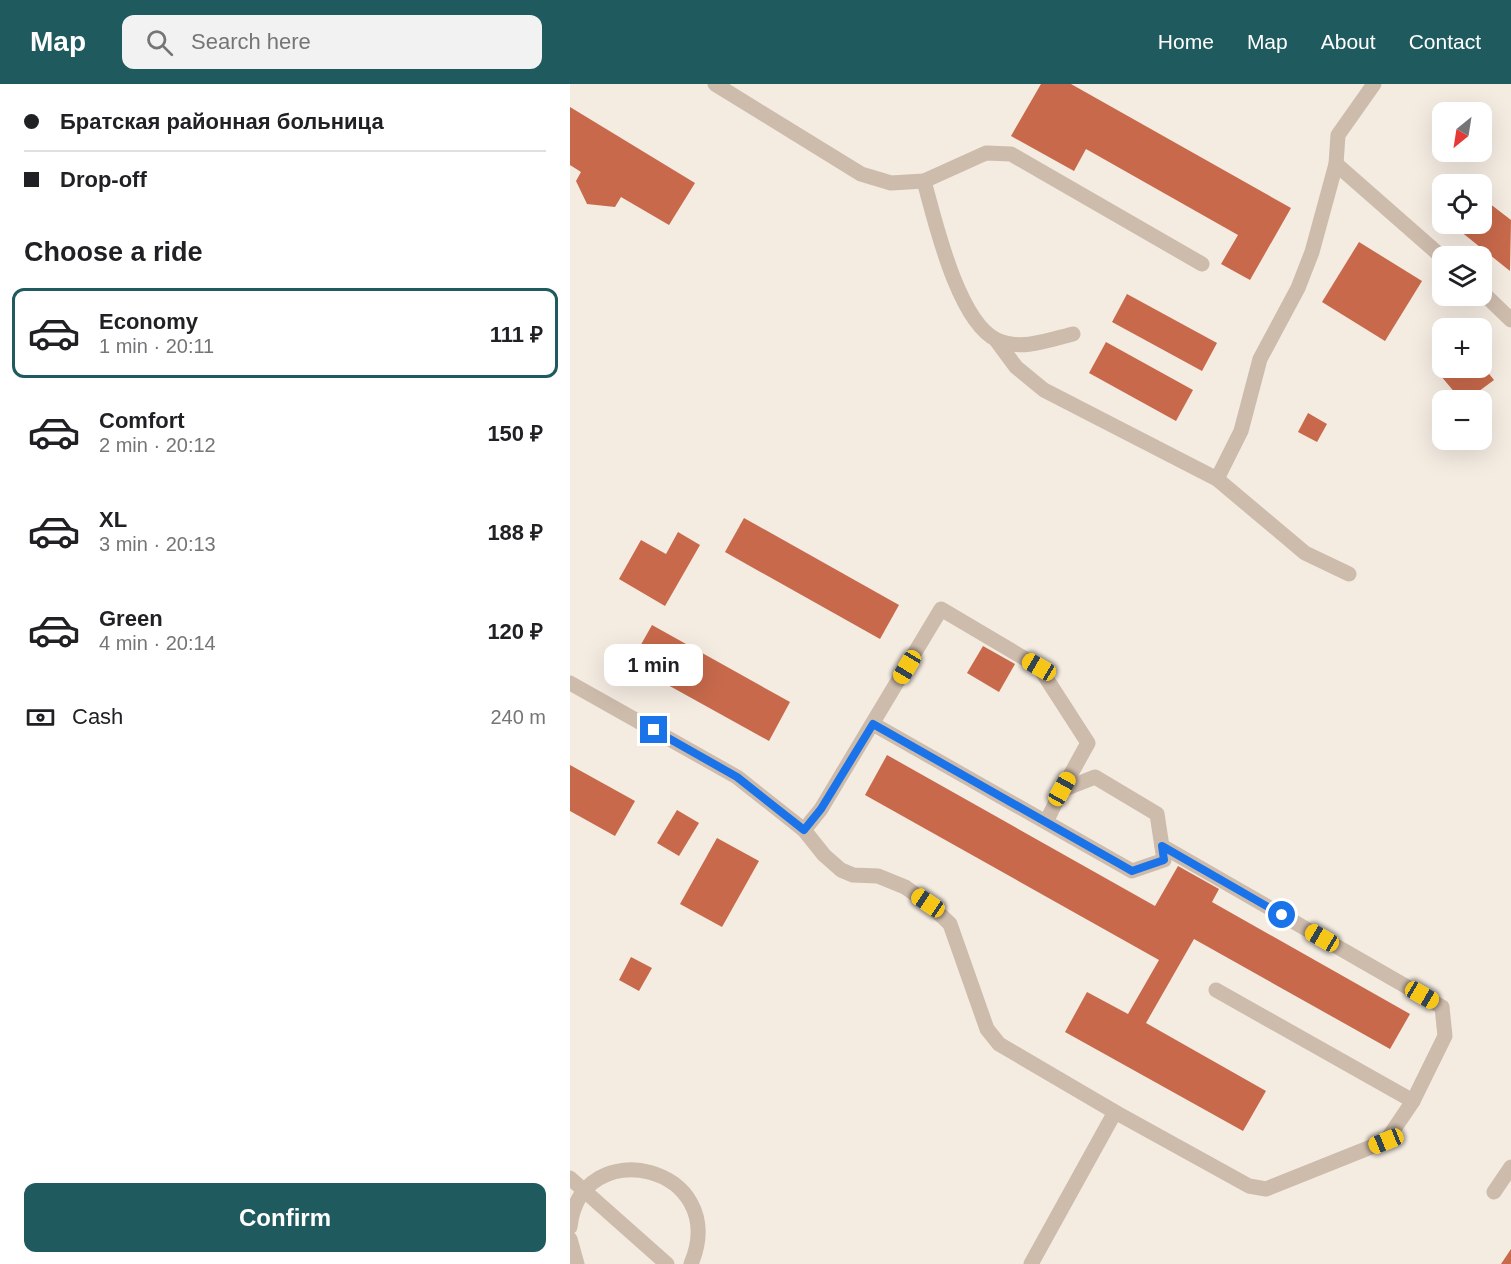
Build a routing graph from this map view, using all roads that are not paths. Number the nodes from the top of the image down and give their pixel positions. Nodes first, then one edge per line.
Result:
1 (715, 84) edge
2 (1374, 84) edge
3 (1336, 164) junction
4 (924, 181) junction
5 (1432, 248) edge
6 (1202, 264) dead end
7 (1492, 302) edge
8 (1511, 320) edge
9 (1073, 334) dead end
10 (996, 340) junction
11 (1217, 479) junction
12 (1349, 574) dead end
13 (570, 683) edge
14 (873, 724) junction
15 (1062, 789) junction
16 (1046, 822) dead end
17 (804, 830) junction
18 (1162, 846) junction
19 (1216, 990) dead end
20 (1413, 1101) junction
21 (1114, 1112) junction
22 (1511, 1167) edge
23 (570, 1178) edge
24 (585, 1191) junction
25 (1494, 1192) dead end
26 (570, 1227) edge
27 (570, 1239) edge
28 (577, 1264) edge
29 (667, 1264) edge
30 (691, 1264) edge
31 (1031, 1264) edge

1 - 4 street
2 - 3 street
3 - 5 street
3 - 11 street
4 - 6 street
4 - 10 street
7 - 8 street
9 - 10 street
10 - 11 street
11 - 12 street
13 - 17 street
14 - 15 street
14 - 17 street
14 - 18 street
15 - 16 street
15 - 18 street
17 - 21 street
18 - 20 street
19 - 20 street
20 - 21 street
21 - 31 street
22 - 25 street
23 - 24 street
24 - 26 street
24 - 29 street
24 - 30 street
27 - 28 street

